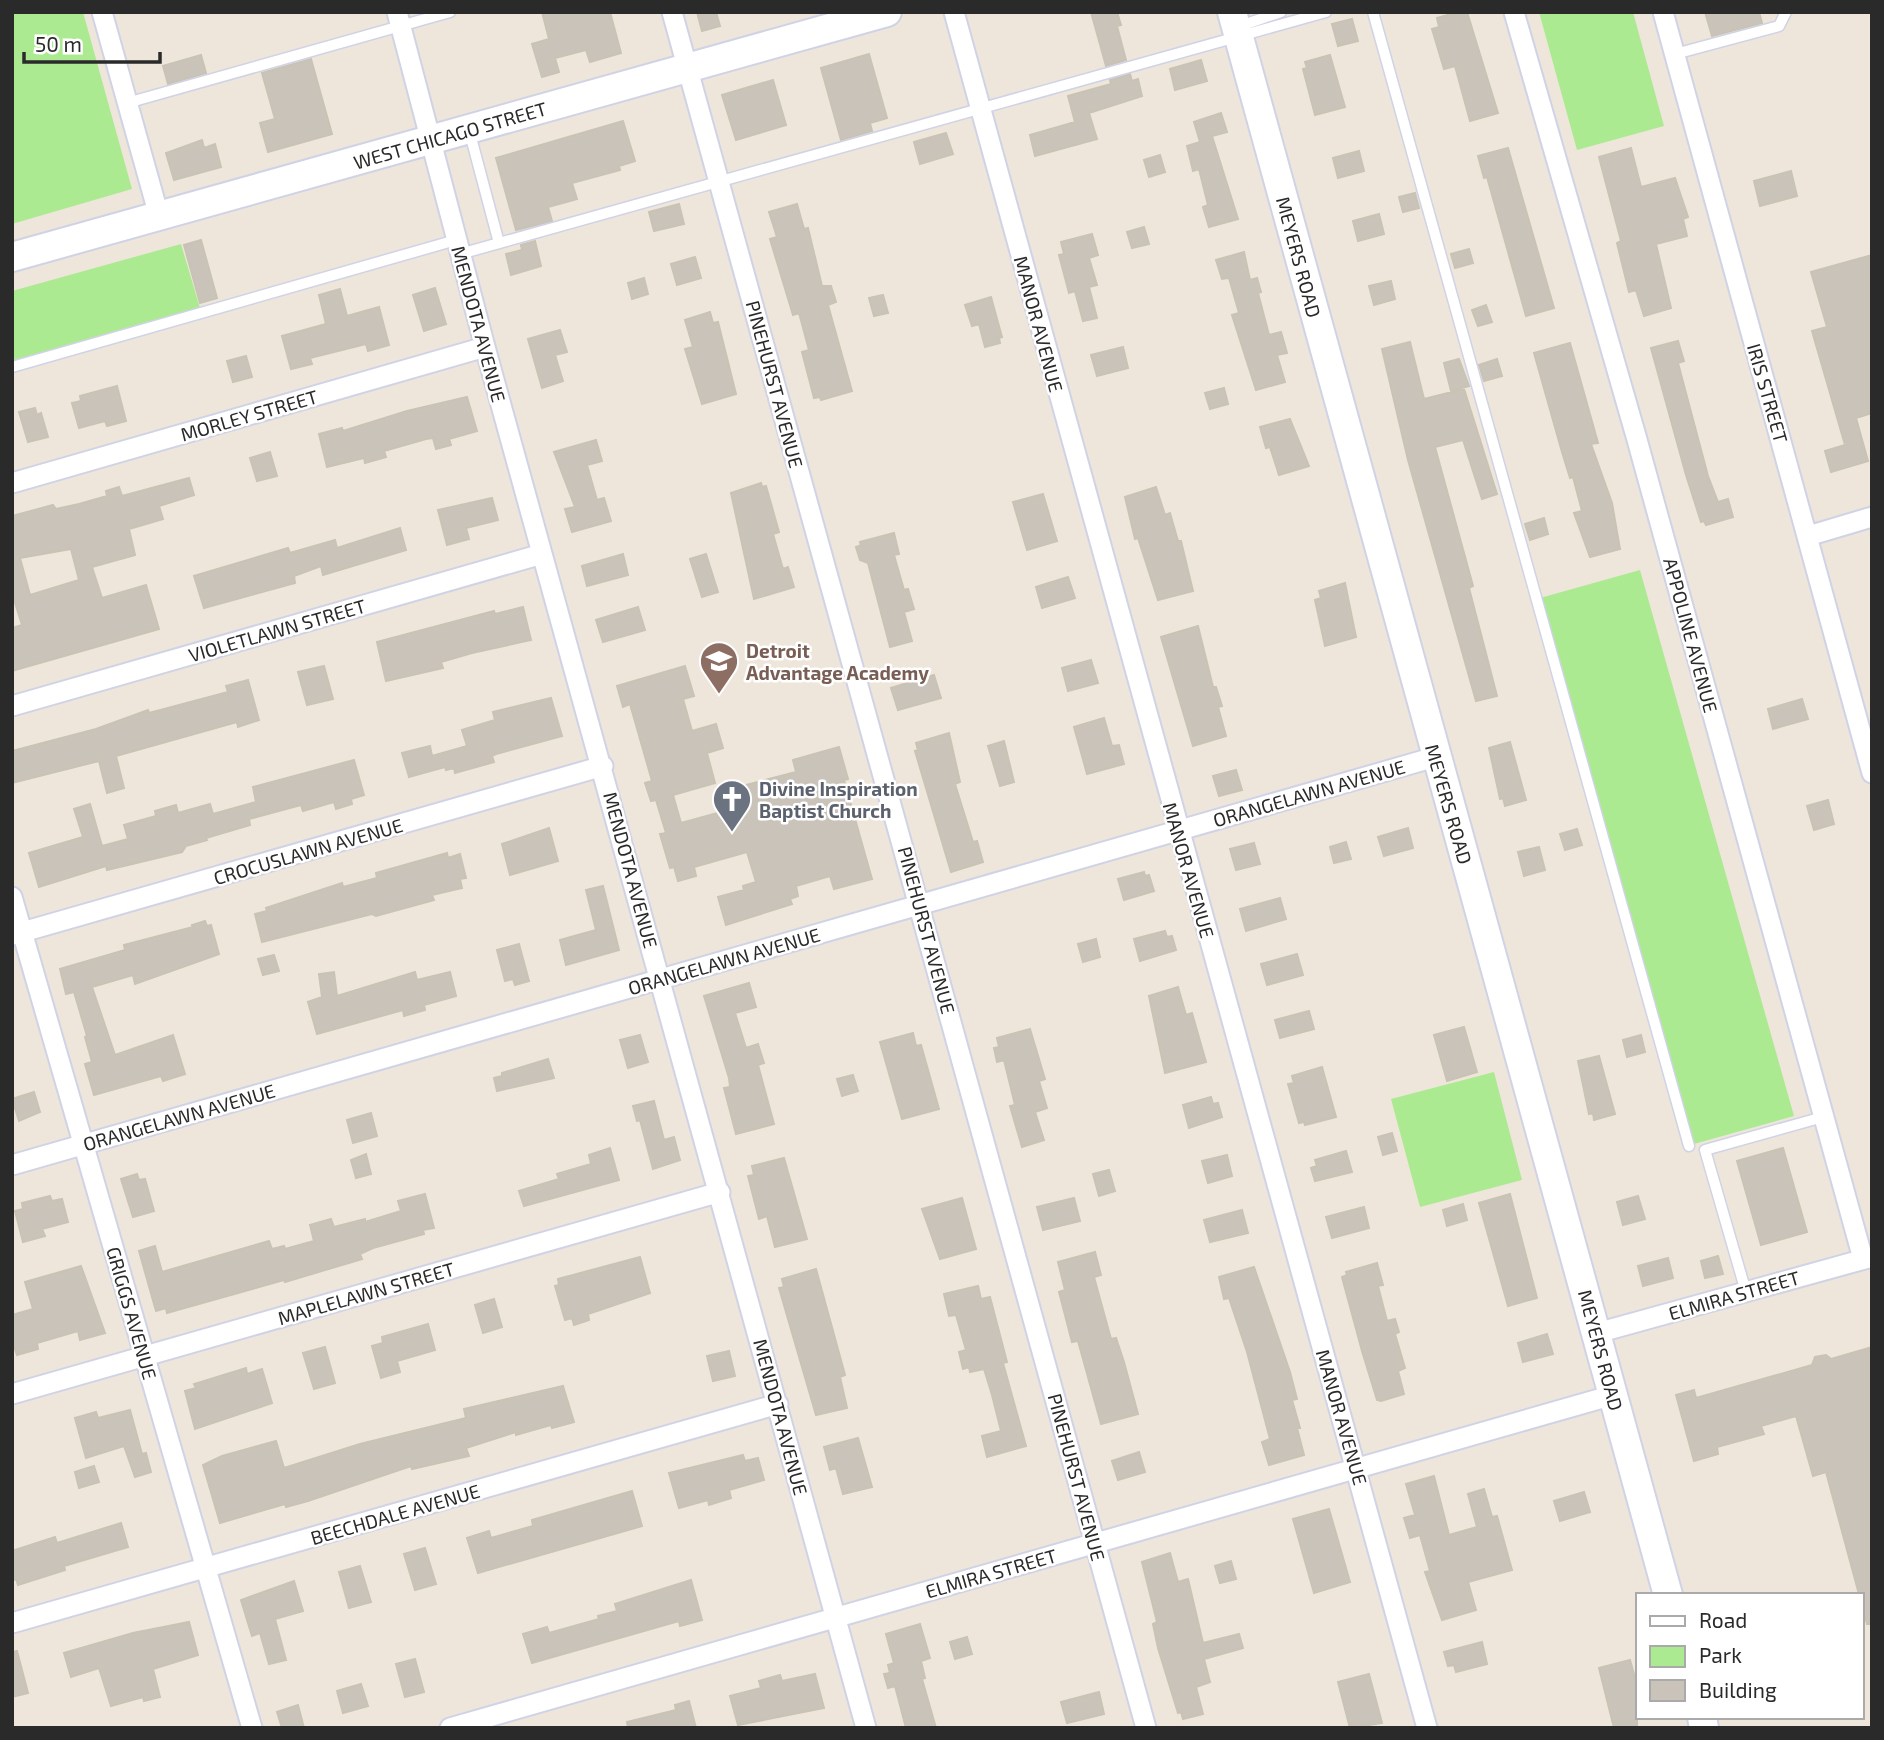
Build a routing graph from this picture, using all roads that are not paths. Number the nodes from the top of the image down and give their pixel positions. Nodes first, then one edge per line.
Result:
1 (102, 12) edge
2 (450, 12) edge
3 (672, 12) edge
4 (887, 12) edge
5 (954, 12) edge
6 (1281, 12) edge
7 (1326, 12) edge
8 (1373, 12) edge
9 (1514, 12) edge
10 (1663, 12) edge
11 (1786, 12) edge
12 (399, 19) edge
13 (1235, 26) edge
14 (1675, 54) junction
15 (687, 67) junction
16 (127, 103) junction
17 (980, 108) junction
18 (469, 130) junction
19 (429, 140) junction
20 (719, 181) junction
21 (159, 216) junction
22 (499, 243) junction
23 (458, 247) junction
24 (12, 257) edge
25 (485, 347) junction
26 (12, 367) edge
27 (12, 483) edge
28 (1872, 517) edge
29 (1808, 536) junction
30 (542, 554) junction
31 (12, 706) edge
32 (1435, 757) junction
33 (603, 766) junction
34 (1872, 774) edge
35 (1178, 831) junction
36 (12, 897) edge
37 (920, 905) junction
38 (17, 934) edge
39 (661, 979) junction
40 (1824, 1117) junction
41 (83, 1145) junction
42 (1689, 1146) dead end
43 (12, 1165) edge
44 (720, 1192) junction
45 (1867, 1258) edge
46 (1746, 1292) junction
47 (1597, 1333) junction
48 (144, 1356) junction
49 (12, 1394) edge
50 (1614, 1395) junction
51 (778, 1404) junction
52 (1356, 1468) junction
53 (1095, 1543) junction
54 (206, 1568) junction
55 (1667, 1593) edge
56 (836, 1617) junction
57 (12, 1623) edge
58 (252, 1728) edge
59 (450, 1728) edge
60 (866, 1728) edge
61 (1146, 1728) edge
62 (1427, 1728) edge

1 - 16 street
2 - 12 lane
3 - 15 street, PINEHURST AVENUE
4 - 15 street, WEST CHICAGO STREET
5 - 17 street, MANOR AVENUE
6 - 13 lane
7 - 13 lane
8 - 42 lane
9 - 40 street, APPOLINE AVENUE
10 - 14 street, IRIS STREET
11 - 14 lane
12 - 16 lane
12 - 19 street, MENDOTA AVENUE
13 - 17 lane
13 - 32 street, MEYERS ROAD
14 - 29 street, IRIS STREET
15 - 18 street, WEST CHICAGO STREET
15 - 20 street, PINEHURST AVENUE
16 - 21 street
17 - 20 lane
17 - 35 street, MANOR AVENUE
18 - 19 street, WEST CHICAGO STREET
18 - 22 lane
19 - 21 street, WEST CHICAGO STREET
19 - 23 street, MENDOTA AVENUE
20 - 22 lane
20 - 37 street, PINEHURST AVENUE
21 - 24 street, WEST CHICAGO STREET
22 - 23 lane
23 - 25 street, MENDOTA AVENUE
23 - 26 lane
25 - 27 street, MORLEY STREET
25 - 30 street, MENDOTA AVENUE
28 - 29 street
29 - 34 street, IRIS STREET
30 - 31 street, VIOLETLAWN STREET
30 - 33 street, MENDOTA AVENUE
32 - 35 street, ORANGELAWN AVENUE
32 - 47 street, MEYERS ROAD
33 - 38 street, CROCUSLAWN AVENUE
33 - 39 street, MENDOTA AVENUE
35 - 37 street, ORANGELAWN AVENUE
35 - 52 street, MANOR AVENUE
36 - 38 street, GRIGGS AVENUE
37 - 39 street, ORANGELAWN AVENUE
37 - 53 street, PINEHURST AVENUE
38 - 41 street, GRIGGS AVENUE
39 - 41 street, ORANGELAWN AVENUE
39 - 44 street, MENDOTA AVENUE
40 - 45 street, APPOLINE AVENUE
40 - 46 lane
41 - 43 street, ORANGELAWN AVENUE
41 - 48 street, GRIGGS AVENUE
44 - 48 street, MAPLELAWN STREET
44 - 51 street, MENDOTA AVENUE
45 - 46 street, ELMIRA STREET
46 - 47 street, ELMIRA STREET
47 - 50 street, MEYERS ROAD
48 - 49 street, MAPLELAWN STREET
48 - 54 street, GRIGGS AVENUE
50 - 52 street, ELMIRA STREET
50 - 55 street, MEYERS ROAD
51 - 54 street, BEECHDALE AVENUE
51 - 56 street, MENDOTA AVENUE
52 - 53 street, ELMIRA STREET
52 - 62 street, MANOR AVENUE
53 - 56 street, ELMIRA STREET
53 - 61 street, PINEHURST AVENUE
54 - 57 street, BEECHDALE AVENUE
54 - 58 street, GRIGGS AVENUE
56 - 59 street, ELMIRA STREET
56 - 60 street, MENDOTA AVENUE

